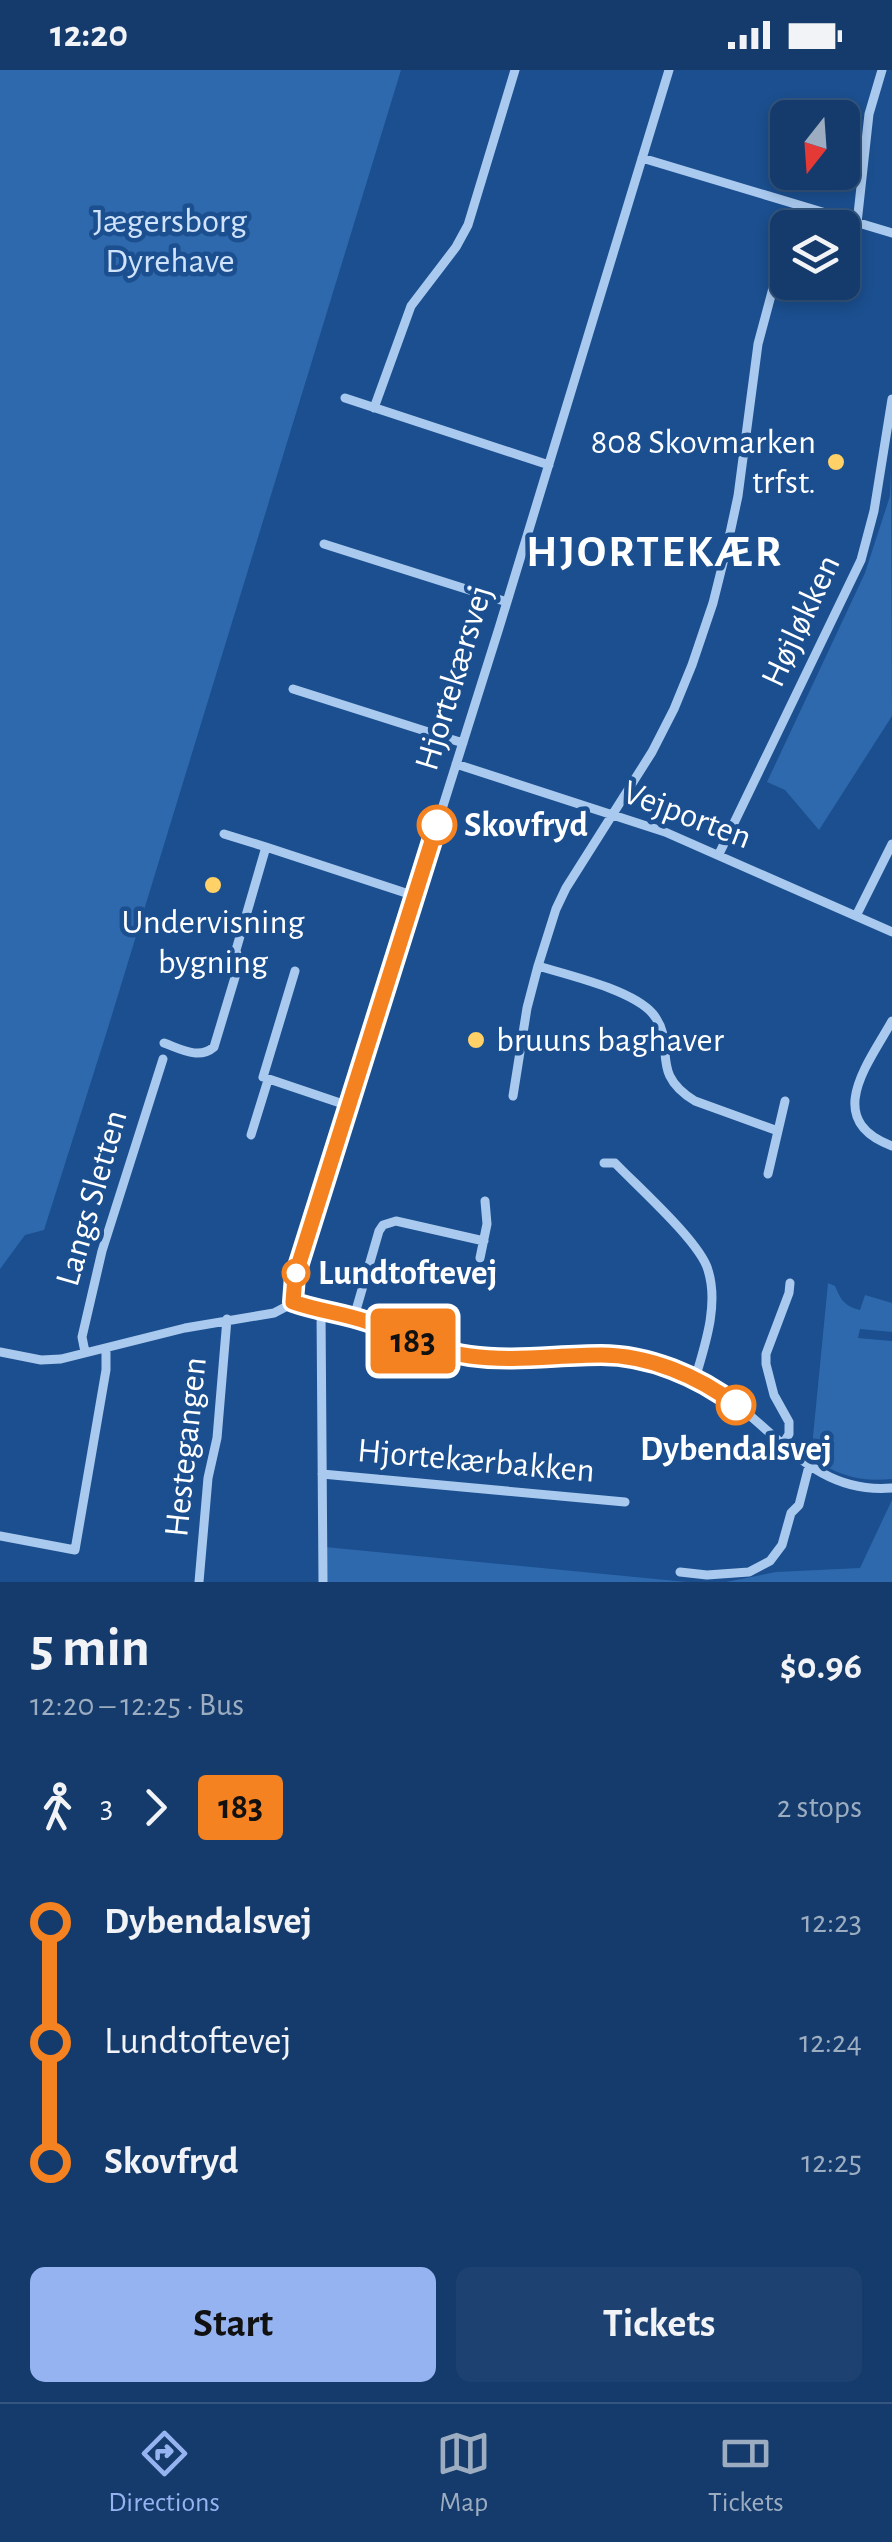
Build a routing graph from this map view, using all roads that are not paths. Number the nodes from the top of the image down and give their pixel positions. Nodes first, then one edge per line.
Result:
1 (515, 70) edge
2 (670, 70) edge
3 (882, 70) edge
4 (642, 158) junction
5 (795, 204) junction
6 (793, 210) edge
7 (816, 210) edge
8 (858, 210) edge
9 (860, 223) edge
10 (892, 233) edge
11 (770, 294) edge
12 (345, 398) dead end
13 (892, 398) edge
14 (374, 408) junction
15 (548, 465) junction
16 (324, 544) dead end
17 (507, 602) junction
18 (293, 689) dead end
19 (463, 744) junction
20 (456, 764) junction
21 (612, 814) junction
22 (224, 834) dead end
23 (892, 844) edge
24 (266, 847) junction
25 (719, 854) junction
26 (415, 896) junction
27 (856, 916) junction
28 (892, 932) edge
29 (538, 966) junction
30 (295, 971) dead end
31 (892, 1021) edge
32 (164, 1043) dead end
33 (162, 1059) dead end
34 (268, 1080) junction
35 (512, 1096) dead end
36 (785, 1101) dead end
37 (349, 1106) junction
38 (778, 1131) junction
39 (251, 1136) dead end
40 (892, 1146) edge
41 (604, 1163) dead end
42 (768, 1174) dead end
43 (485, 1201) dead end
44 (484, 1241) junction
45 (480, 1258) dead end
46 (790, 1283) dead end
47 (293, 1302) junction
48 (322, 1310) junction
49 (354, 1317) junction
50 (227, 1320) junction
51 (106, 1348) junction
52 (0, 1352) edge
53 (85, 1352) junction
54 (696, 1379) junction
55 (783, 1444) junction
56 (808, 1466) junction
57 (322, 1474) junction
58 (892, 1488) edge
59 (625, 1502) dead end
60 (0, 1536) edge
61 (680, 1572) dead end
62 (200, 1582) edge
63 (209, 1582) edge
64 (323, 1582) edge

1 - 14 street
2 - 4 street, Hjortekærsvej
3 - 8 street
4 - 5 street
4 - 15 street, Hjortekærsvej
5 - 6 street
5 - 7 street
9 - 10 street
11 - 21 street
12 - 14 street
13 - 25 street, Højløkken
14 - 15 street
15 - 17 street, Hjortekærsvej
16 - 17 street
17 - 19 street, Hjortekærsvej
18 - 19 street
19 - 20 street, Hjortekærsvej
20 - 21 street, Vejporten
20 - 26 street, Hjortekærsvej
21 - 25 street, Vejporten
21 - 29 street
22 - 24 street
23 - 27 street
24 - 26 street
24 - 32 street
25 - 27 street, Vejporten
26 - 37 street, Hjortekærsvej
27 - 28 street, Vejporten
29 - 35 street
29 - 38 street
30 - 34 street
31 - 40 street
33 - 53 street, Langs Sletten
34 - 37 street
34 - 39 street
36 - 38 street
37 - 47 street, Hjortekærsvej
38 - 42 street
41 - 54 street
43 - 44 street
44 - 45 street
44 - 49 street
46 - 55 street
47 - 48 street
47 - 50 street
48 - 49 street
48 - 57 street, Hjortekærbakken
49 - 54 street
50 - 51 street
50 - 62 street, Hestegangen
51 - 53 street
51 - 60 street
52 - 53 street
54 - 55 street
55 - 56 street
56 - 58 street
56 - 61 street
57 - 59 street, Hjortekærbakken
57 - 64 street, Hjortekærbakken
62 - 63 street, Hestegangen

